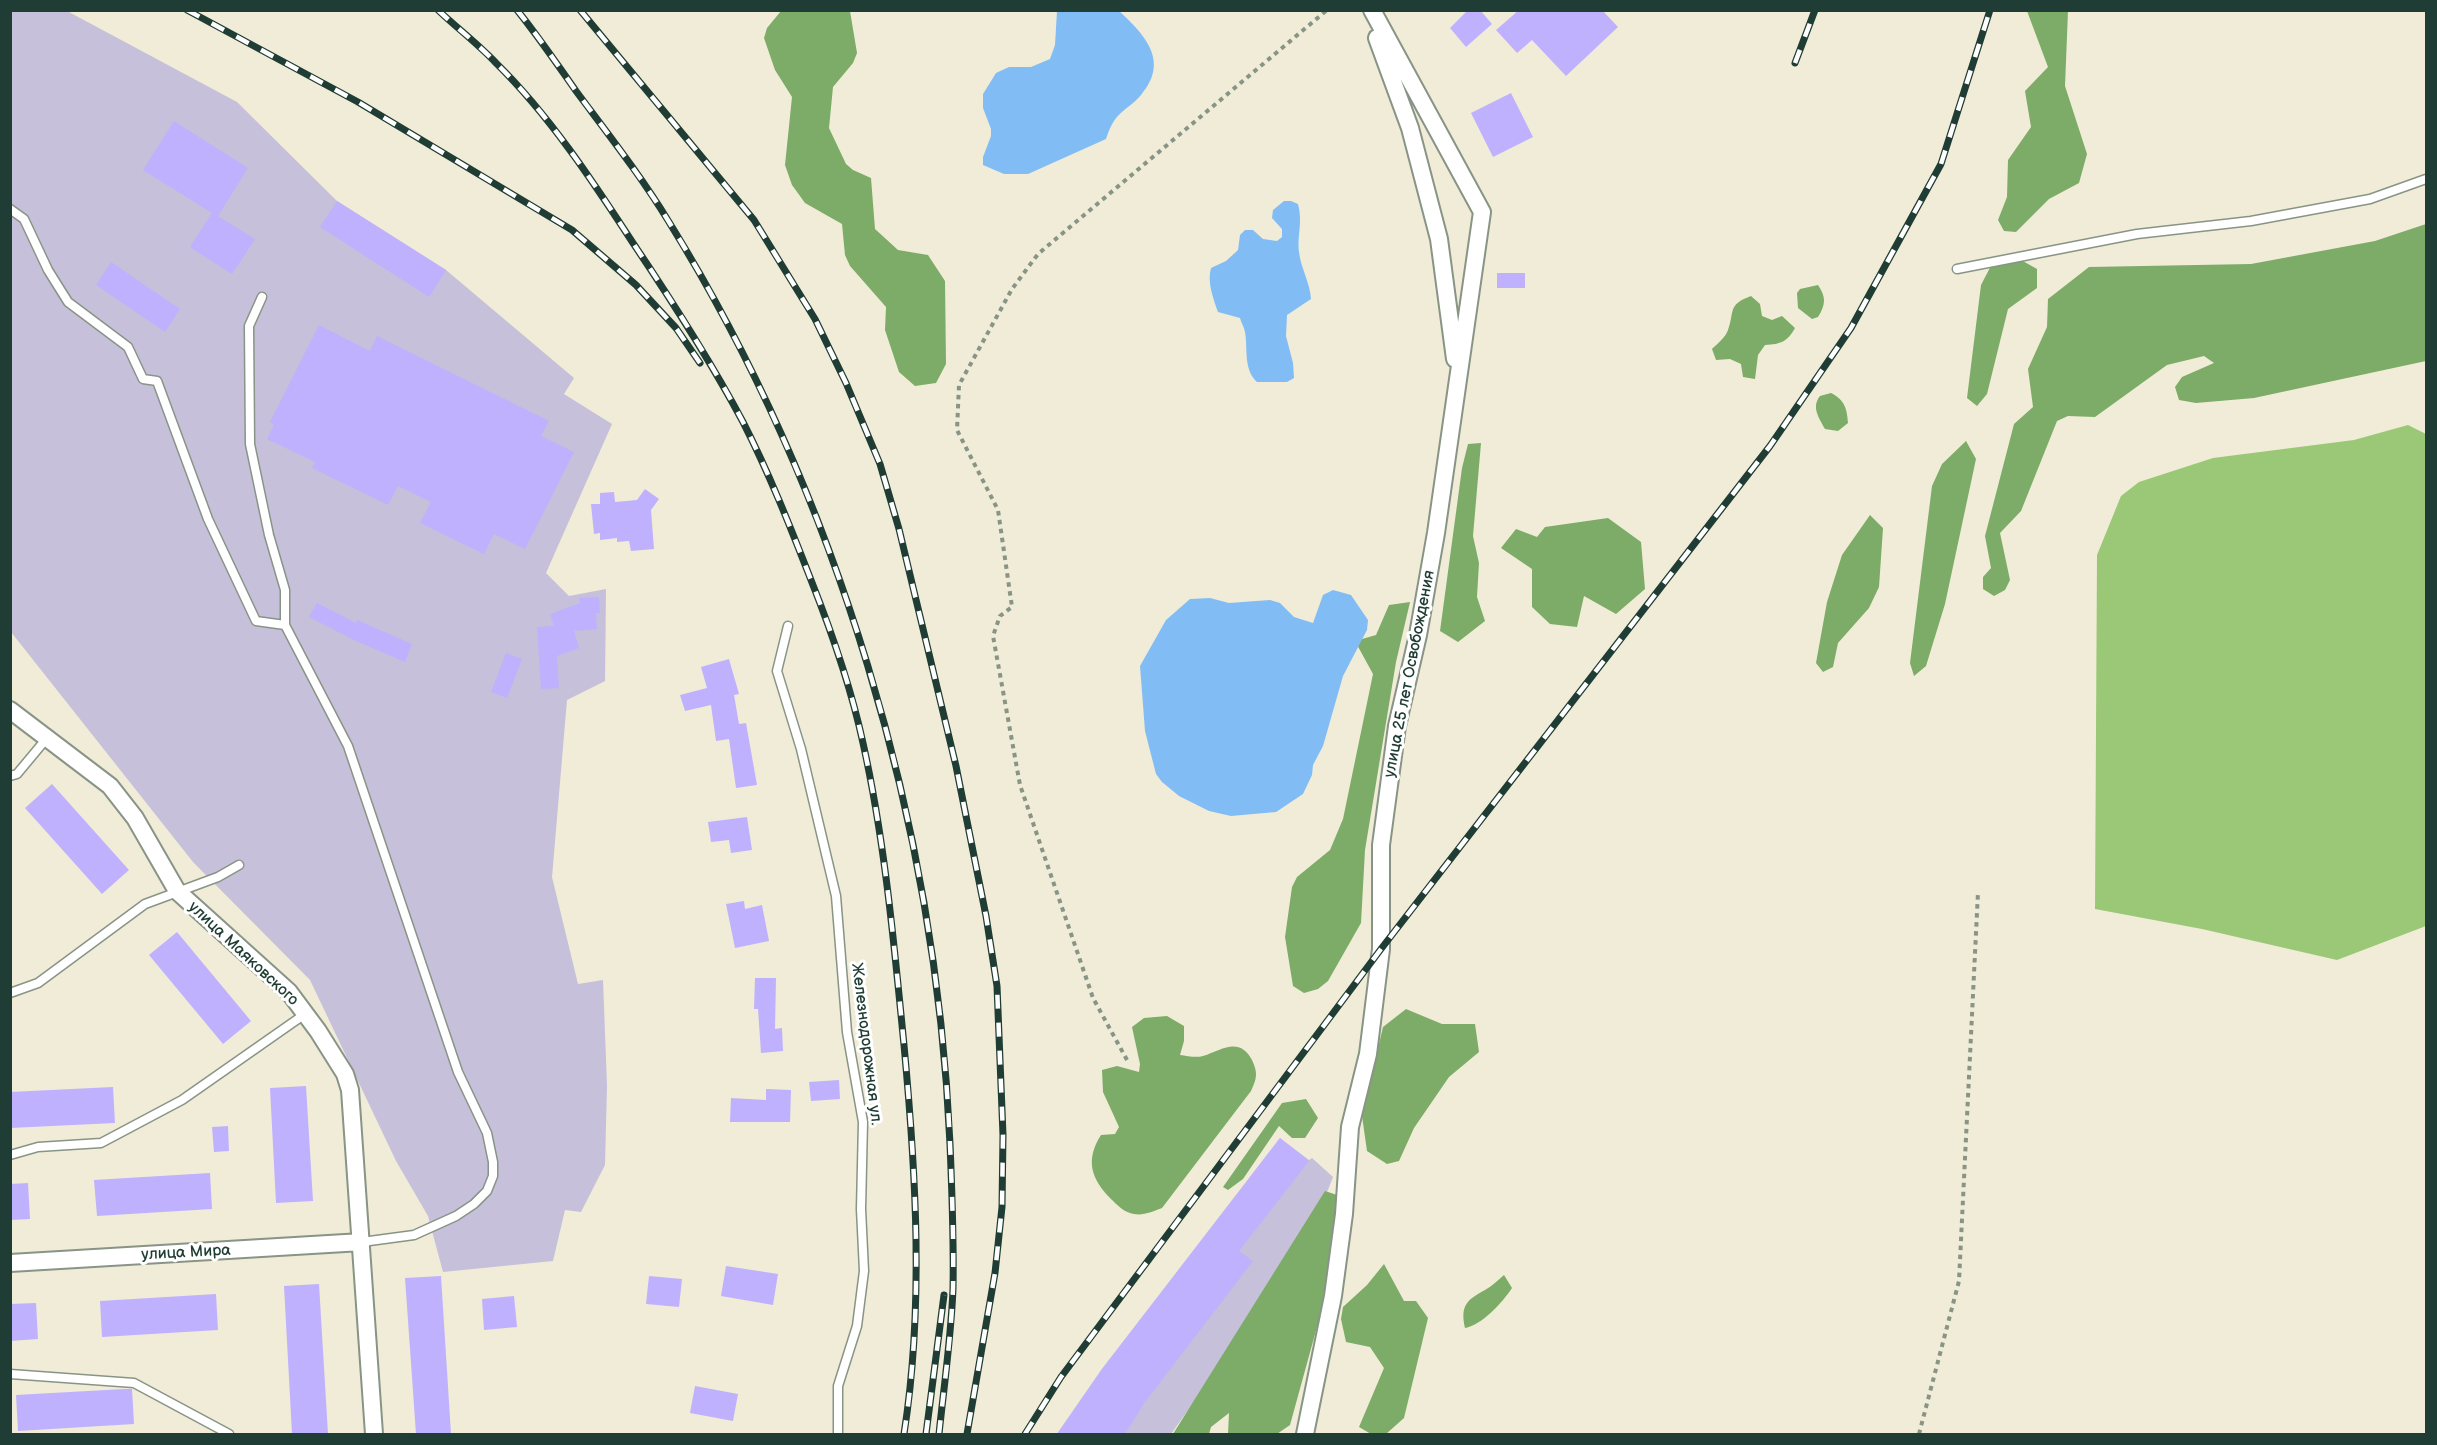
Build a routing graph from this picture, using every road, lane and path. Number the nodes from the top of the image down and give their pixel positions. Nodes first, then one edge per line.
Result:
1 (1328, 10) edge
2 (1367, 10) edge
3 (1372, 10) edge
4 (2427, 178) edge
5 (10, 209) edge
6 (1957, 269) dead end
7 (262, 297) dead end
8 (1458, 380) junction
9 (285, 625) junction
10 (788, 626) dead end
11 (10, 710) edge
12 (47, 738) junction
13 (10, 776) edge
14 (239, 865) dead end
15 (177, 891) junction
16 (1977, 892) dead end
17 (10, 993) edge
18 (305, 1014) junction
19 (1127, 1060) dead end
20 (10, 1155) edge
21 (362, 1242) junction
22 (10, 1263) edge
23 (10, 1374) edge
24 (229, 1434) edge
25 (374, 1434) edge
26 (838, 1434) edge
27 (1305, 1434) edge
28 (1919, 1434) edge

1 - 19 path
2 - 8 street
3 - 8 street, улица 25 лет Освобождения
4 - 6 lane
5 - 9 lane
7 - 9 lane
8 - 27 street, улица 25 лет Освобождения
9 - 21 lane
10 - 26 lane, Железнодорожная ул.
11 - 12 street, улица Маяковского
12 - 13 lane
12 - 15 street, улица Маяковского
14 - 15 lane
15 - 17 lane
15 - 18 street, улица Маяковского
16 - 28 path
18 - 20 lane
18 - 21 street, улица Маяковского
21 - 22 street, улица Мира
21 - 25 street, улица Маяковского
23 - 24 lane

